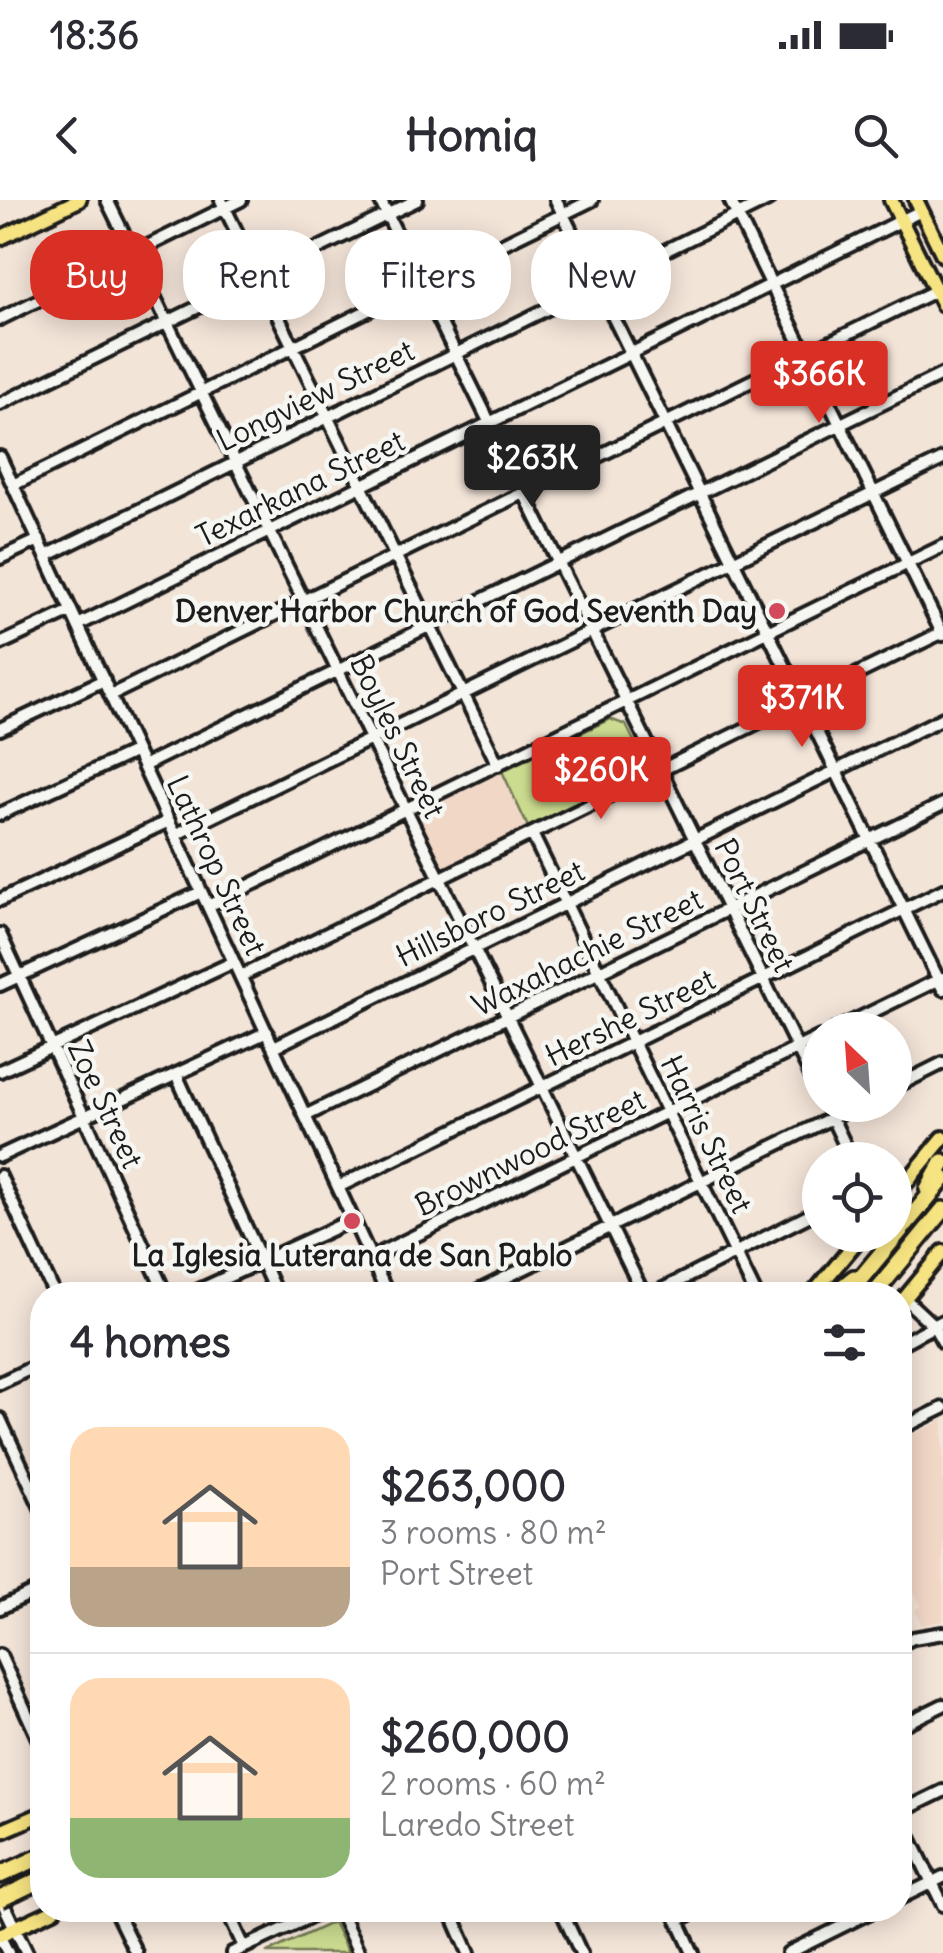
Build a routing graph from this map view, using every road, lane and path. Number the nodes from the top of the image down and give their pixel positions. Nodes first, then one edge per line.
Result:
1 (79, 200) edge
2 (107, 200) edge
3 (241, 200) edge
4 (380, 200) edge
5 (417, 200) edge
6 (556, 200) edge
7 (592, 200) edge
8 (730, 200) edge
9 (768, 200) edge
10 (891, 200) edge
11 (223, 204) edge
12 (918, 206) edge
13 (563, 214) junction
14 (387, 215) junction
15 (737, 215) junction
16 (902, 221) junction
17 (121, 230) edge
18 (236, 230) edge
19 (395, 230) edge
20 (571, 230) edge
21 (163, 237) edge
22 (0, 238) edge
23 (511, 240) edge
24 (325, 246) edge
25 (671, 248) edge
26 (943, 255) edge
27 (771, 285) junction
28 (939, 289) edge
29 (30, 304) edge
30 (943, 305) edge
31 (183, 315) edge
32 (163, 317) edge
33 (531, 317) edge
34 (0, 319) edge
35 (279, 320) edge
36 (349, 320) edge
37 (439, 320) edge
38 (614, 320) edge
39 (166, 323) junction
40 (293, 348) junction
41 (456, 354) junction
42 (631, 354) junction
43 (806, 355) junction
44 (943, 374) edge
45 (202, 392) junction
46 (0, 404) edge
47 (326, 418) junction
48 (490, 423) junction
49 (666, 424) junction
50 (840, 424) junction
51 (0, 456) edge
52 (943, 459) edge
53 (236, 462) junction
54 (3, 472) edge
55 (13, 484) junction
56 (361, 486) junction
57 (524, 492) junction
58 (700, 493) junction
59 (874, 493) junction
60 (268, 531) junction
61 (39, 540) junction
62 (943, 546) edge
63 (46, 556) junction
64 (396, 556) junction
65 (0, 558) edge
66 (558, 562) junction
67 (733, 562) junction
68 (908, 562) junction
69 (303, 602) junction
70 (72, 611) junction
71 (78, 625) junction
72 (429, 626) junction
73 (593, 632) junction
74 (767, 632) junction
75 (943, 633) edge
76 (0, 644) edge
77 (338, 670) junction
78 (104, 680) junction
79 (462, 694) junction
80 (111, 696) junction
81 (627, 701) junction
82 (801, 702) junction
83 (943, 718) edge
84 (0, 729) edge
85 (372, 739) junction
86 (136, 750) junction
87 (498, 764) junction
88 (143, 766) junction
89 (662, 770) junction
90 (835, 772) junction
91 (943, 804) edge
92 (406, 810) junction
93 (0, 814) edge
94 (169, 821) junction
95 (532, 834) junction
96 (176, 835) junction
97 (695, 840) junction
98 (870, 840) junction
99 (440, 879) junction
100 (943, 890) edge
101 (202, 892) junction
102 (0, 900) edge
103 (566, 904) junction
104 (208, 906) junction
105 (729, 910) junction
106 (904, 910) junction
107 (0, 934) edge
108 (474, 949) junction
109 (234, 962) junction
110 (600, 973) junction
111 (19, 976) junction
112 (241, 976) junction
113 (764, 979) junction
114 (941, 982) edge
115 (0, 985) edge
116 (875, 1012) edge
117 (508, 1018) junction
118 (266, 1032) junction
119 (634, 1043) junction
120 (802, 1046) edge
121 (52, 1047) junction
122 (274, 1047) junction
123 (798, 1048) junction
124 (802, 1056) edge
125 (943, 1063) edge
126 (0, 1071) edge
127 (176, 1074) junction
128 (912, 1078) edge
129 (542, 1088) junction
130 (668, 1112) junction
131 (306, 1116) junction
132 (84, 1118) junction
133 (824, 1122) edge
134 (943, 1138) edge
135 (0, 1156) edge
136 (576, 1157) junction
137 (943, 1162) edge
138 (912, 1175) edge
139 (0, 1176) edge
140 (943, 1179) edge
141 (701, 1181) junction
142 (338, 1187) junction
143 (922, 1204) junction
144 (943, 1210) edge
145 (802, 1219) edge
146 (352, 1220) junction
147 (610, 1226) junction
148 (943, 1226) edge
149 (736, 1251) junction
150 (848, 1252) edge
151 (943, 1252) edge
152 (906, 1255) junction
153 (370, 1258) junction
154 (262, 1261) junction
155 (870, 1268) junction
156 (49, 1282) edge
157 (160, 1282) edge
158 (216, 1282) edge
159 (271, 1282) edge
160 (382, 1282) edge
161 (496, 1282) edge
162 (638, 1282) edge
163 (677, 1282) edge
164 (750, 1282) edge
165 (823, 1282) edge
166 (851, 1282) edge
167 (858, 1282) edge
168 (884, 1282) edge
169 (912, 1289) edge
170 (912, 1307) edge
171 (939, 1323) edge
172 (912, 1338) edge
173 (943, 1342) edge
174 (30, 1369) edge
175 (0, 1382) edge
176 (943, 1408) edge
177 (0, 1419) edge
178 (912, 1423) edge
179 (30, 1484) edge
180 (30, 1594) edge
181 (0, 1608) edge
182 (943, 1633) edge
183 (912, 1639) edge
184 (0, 1656) edge
185 (943, 1705) edge
186 (912, 1720) edge
187 (30, 1721) edge
188 (943, 1791) edge
189 (912, 1808) edge
190 (30, 1819) edge
191 (0, 1832) edge
192 (912, 1835) edge
193 (30, 1862) edge
194 (4, 1874) edge
195 (937, 1880) edge
196 (30, 1884) edge
197 (912, 1892) edge
198 (0, 1898) edge
199 (943, 1905) edge
200 (30, 1921) edge
201 (121, 1922) edge
202 (233, 1922) edge
203 (299, 1922) edge
204 (345, 1922) edge
205 (456, 1922) edge
206 (566, 1922) edge
207 (679, 1922) edge
208 (851, 1922) edge
209 (14, 1928) junction
210 (0, 1936) edge
211 (244, 1947) junction
212 (8, 1953) edge
213 (27, 1953) edge
214 (136, 1953) edge
215 (232, 1953) edge
216 (359, 1953) edge
217 (470, 1953) edge
218 (580, 1953) edge
219 (693, 1953) edge
220 (788, 1953) edge

1 - 22 main road
2 - 17 street, Boyles Street
3 - 11 street
4 - 14 street, Port Street
5 - 14 street
6 - 13 street
7 - 13 street
8 - 15 street
9 - 15 street, Longview Street
10 - 16 main road
11 - 18 street
11 - 21 street
12 - 16 street, Texarkana Street
12 - 26 main road
13 - 20 street
13 - 23 street
14 - 19 street, Port Street
14 - 24 street
15 - 25 street, Longview Street
15 - 27 street
16 - 27 street, Texarkana Street
16 - 28 main road
27 - 42 street, Texarkana Street
27 - 43 street
28 - 30 main road
28 - 43 street
29 - 34 street
31 - 39 street
32 - 39 street, Boyles Street
33 - 41 street, Longview Street
35 - 40 street
36 - 40 street
37 - 41 street, Port Street
38 - 42 street
39 - 45 street, Boyles Street
39 - 46 street
40 - 45 street
40 - 47 street
41 - 47 street, Longview Street
41 - 48 street, Port Street
42 - 48 street, Texarkana Street
42 - 49 street
43 - 49 street
43 - 50 street
44 - 50 street
45 - 53 street, Boyles Street
45 - 55 street
47 - 53 street, Longview Street
47 - 56 street
48 - 56 street, Texarkana Street
48 - 57 street, Port Street
49 - 57 street
49 - 58 street
50 - 58 street
50 - 59 street
51 - 54 street, Lathrop Street
52 - 59 street
53 - 60 street, Boyles Street
53 - 63 street, Longview Street
54 - 55 street, Lathrop Street
55 - 61 street, Lathrop Street
56 - 60 street, Texarkana Street
56 - 64 street
57 - 64 street
57 - 66 street, Port Street
58 - 66 street
58 - 67 street
59 - 67 street
59 - 68 street
60 - 69 street, Boyles Street
60 - 71 street, Texarkana Street
61 - 63 street, Lathrop Street
61 - 65 street
62 - 68 street
63 - 70 street, Lathrop Street
64 - 69 street
64 - 72 street
66 - 72 street
66 - 73 street, Port Street
67 - 73 street
67 - 74 street
68 - 74 street
68 - 75 street
69 - 77 street, Boyles Street
69 - 80 street
70 - 71 street, Lathrop Street
70 - 76 street
71 - 78 street, Lathrop Street
72 - 77 street
72 - 79 street
73 - 79 street
73 - 81 street, Port Street
74 - 81 street
74 - 82 street
75 - 82 street
77 - 85 street, Boyles Street
77 - 88 street
78 - 80 street, Lathrop Street
78 - 84 street
79 - 85 street
79 - 87 street
80 - 86 street, Lathrop Street
81 - 87 street
81 - 89 street, Port Street
82 - 89 street
82 - 90 street
83 - 90 street, Hillsboro Street
85 - 92 street, Boyles Street
85 - 96 street
86 - 88 street, Lathrop Street
86 - 93 street
87 - 92 street
88 - 94 street, Lathrop Street
89 - 95 street
89 - 97 street, Port Street
90 - 97 street, Hillsboro Street
90 - 98 street
91 - 98 street, Waxahachie Street
92 - 99 street, Boyles Street
92 - 104 street
94 - 96 street, Lathrop Street
94 - 102 street
95 - 99 street
95 - 103 street, Harris Street
96 - 101 street, Lathrop Street
97 - 103 street, Hillsboro Street
97 - 105 street, Port Street
98 - 105 street, Waxahachie Street
98 - 106 street
99 - 108 street, Boyles Street
99 - 112 street
100 - 106 street, Hershe Street
101 - 104 street, Lathrop Street
101 - 111 street
103 - 108 street, Hillsboro Street
103 - 110 street, Harris Street
104 - 109 street, Lathrop Street
105 - 110 street, Waxahachie Street
105 - 113 street, Port Street
106 - 113 street, Hershe Street
106 - 114 street
107 - 111 street, Zoe Street
108 - 117 street, Boyles Street
108 - 122 street, Hillsboro Street
109 - 112 street, Lathrop Street
109 - 121 street
110 - 117 street, Waxahachie Street
110 - 119 street, Harris Street
111 - 115 street
111 - 121 street, Zoe Street
112 - 118 street, Lathrop Street
113 - 119 street, Hershe Street
113 - 123 street, Port Street
114 - 116 street
117 - 129 street, Boyles Street
117 - 131 street, Waxahachie Street
118 - 122 street, Lathrop Street
118 - 127 street
119 - 129 street, Hershe Street
119 - 130 street, Harris Street
120 - 123 street, Brownwood Street
121 - 126 street
121 - 132 street, Zoe Street
122 - 131 street, Lathrop Street
123 - 124 street, Port Street
123 - 130 street, Brownwood Street
125 - 128 street
127 - 132 street
127 - 154 street
129 - 136 street, Boyles Street
129 - 142 street, Hershe Street
130 - 136 street, Brownwood Street
130 - 141 street, Harris Street
131 - 142 street, Lathrop Street
132 - 135 street
132 - 157 street, Zoe Street
133 - 141 street
134 - 138 main road
136 - 147 street, Boyles Street
136 - 153 street, Brownwood Street
137 - 143 highway
139 - 156 street
140 - 143 highway
141 - 147 street
141 - 149 street, Harris Street
142 - 146 street, Lathrop Street
143 - 155 highway
144 - 152 highway
145 - 149 street
146 - 153 street, Lathrop Street
146 - 154 street
147 - 161 street
147 - 162 street, Boyles Street
148 - 152 highway
149 - 163 street
149 - 164 street, Harris Street
150 - 165 main road
151 - 169 main road
152 - 168 highway
153 - 160 street, Lathrop Street
154 - 158 street
154 - 159 street
155 - 166 highway
155 - 167 highway
170 - 171 street
171 - 172 street
171 - 173 street
174 - 175 street
176 - 178 street
177 - 179 street
180 - 181 street
182 - 183 street
184 - 187 street
185 - 186 street
188 - 189 street
190 - 191 main road
192 - 195 street
193 - 194 highway
195 - 197 street
195 - 199 street
196 - 198 highway, bridge
198 - 209 street
200 - 209 main road
201 - 214 street
202 - 211 street
203 - 211 street
204 - 216 street
205 - 217 street
206 - 218 street
207 - 219 street
208 - 220 street
209 - 210 main road
209 - 213 street
210 - 212 street
211 - 215 street

